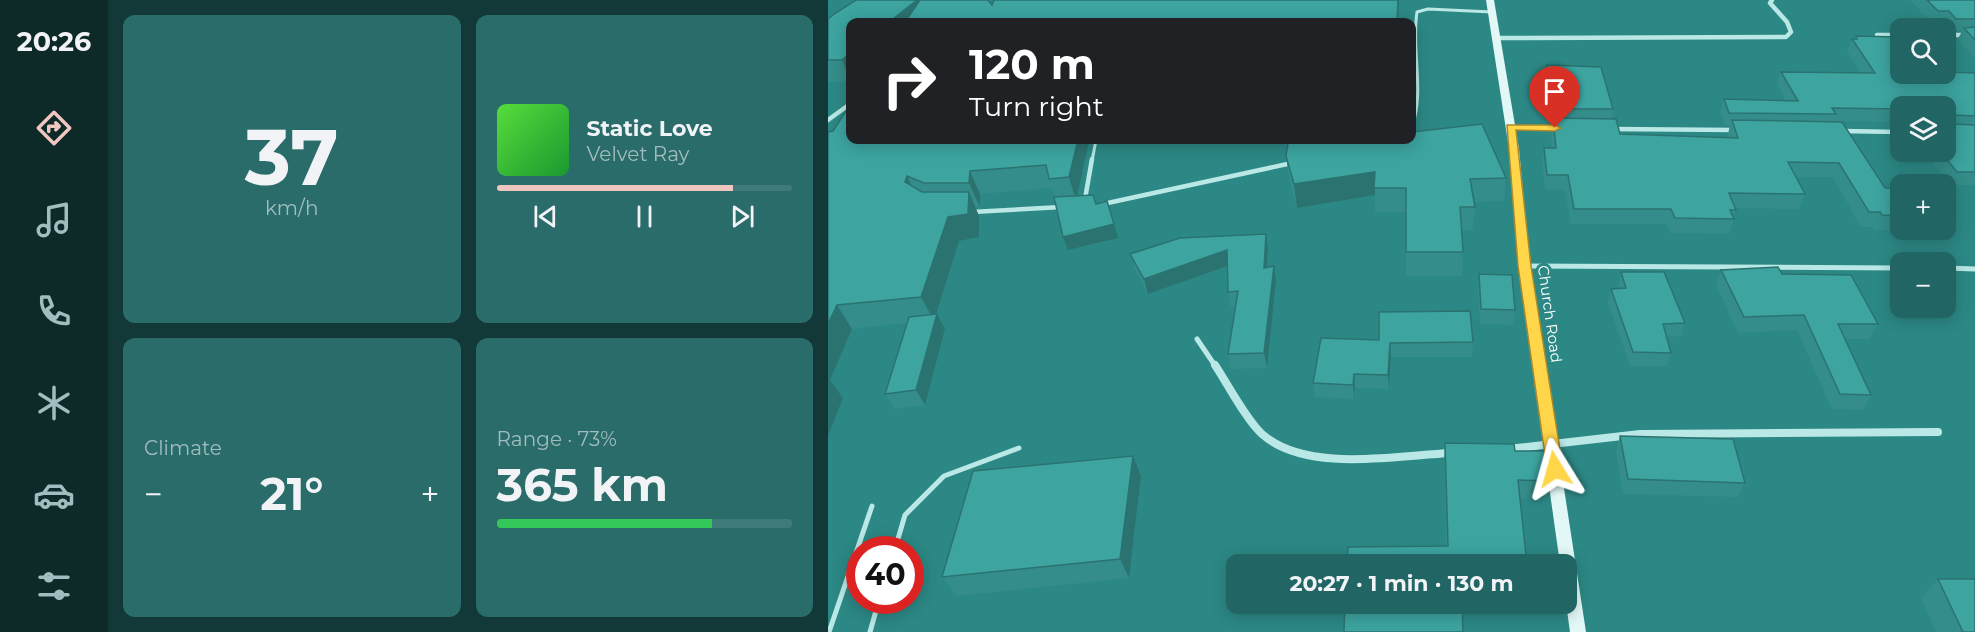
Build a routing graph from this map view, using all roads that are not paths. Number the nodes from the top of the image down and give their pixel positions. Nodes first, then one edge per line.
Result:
1 (1772, 0) edge
2 (1491, 6) edge
3 (1415, 18) edge
4 (1890, 35) edge
5 (1956, 35) edge
6 (1975, 35) edge
7 (1877, 36) edge
8 (1496, 38) junction
9 (846, 107) edge
10 (828, 120) edge
11 (1511, 127) junction
12 (1570, 128) edge
13 (1606, 129) edge
14 (1748, 130) edge
15 (1830, 131) edge
16 (1890, 132) edge
17 (1094, 144) edge
18 (1297, 162) edge
19 (1094, 204) edge
20 (1085, 205) edge
21 (1070, 206) edge
22 (961, 213) edge
23 (1524, 266) junction
24 (1890, 268) edge
25 (1956, 268) edge
26 (1975, 269) edge
27 (1197, 339) dead end
28 (1938, 432) dead end
29 (1551, 446) junction
30 (1018, 448) dead end
31 (1495, 450) edge
32 (1461, 452) edge
33 (872, 506) dead end
34 (899, 536) edge
35 (875, 614) edge
36 (829, 632) edge
37 (870, 632) edge
38 (1578, 632) edge

1 - 8 street
2 - 3 lane
2 - 8 street, Church Road
4 - 7 street
5 - 6 street
8 - 11 street, Church Road
9 - 10 street
11 - 12 street
11 - 23 street, Church Road
13 - 14 street
15 - 16 street
17 - 20 lane
18 - 19 lane
21 - 22 lane
23 - 24 street
23 - 29 street, Church Road
25 - 26 street
27 - 32 street
28 - 29 street
29 - 31 street
29 - 38 street, Church Road
30 - 34 lane
33 - 36 lane
35 - 37 lane

